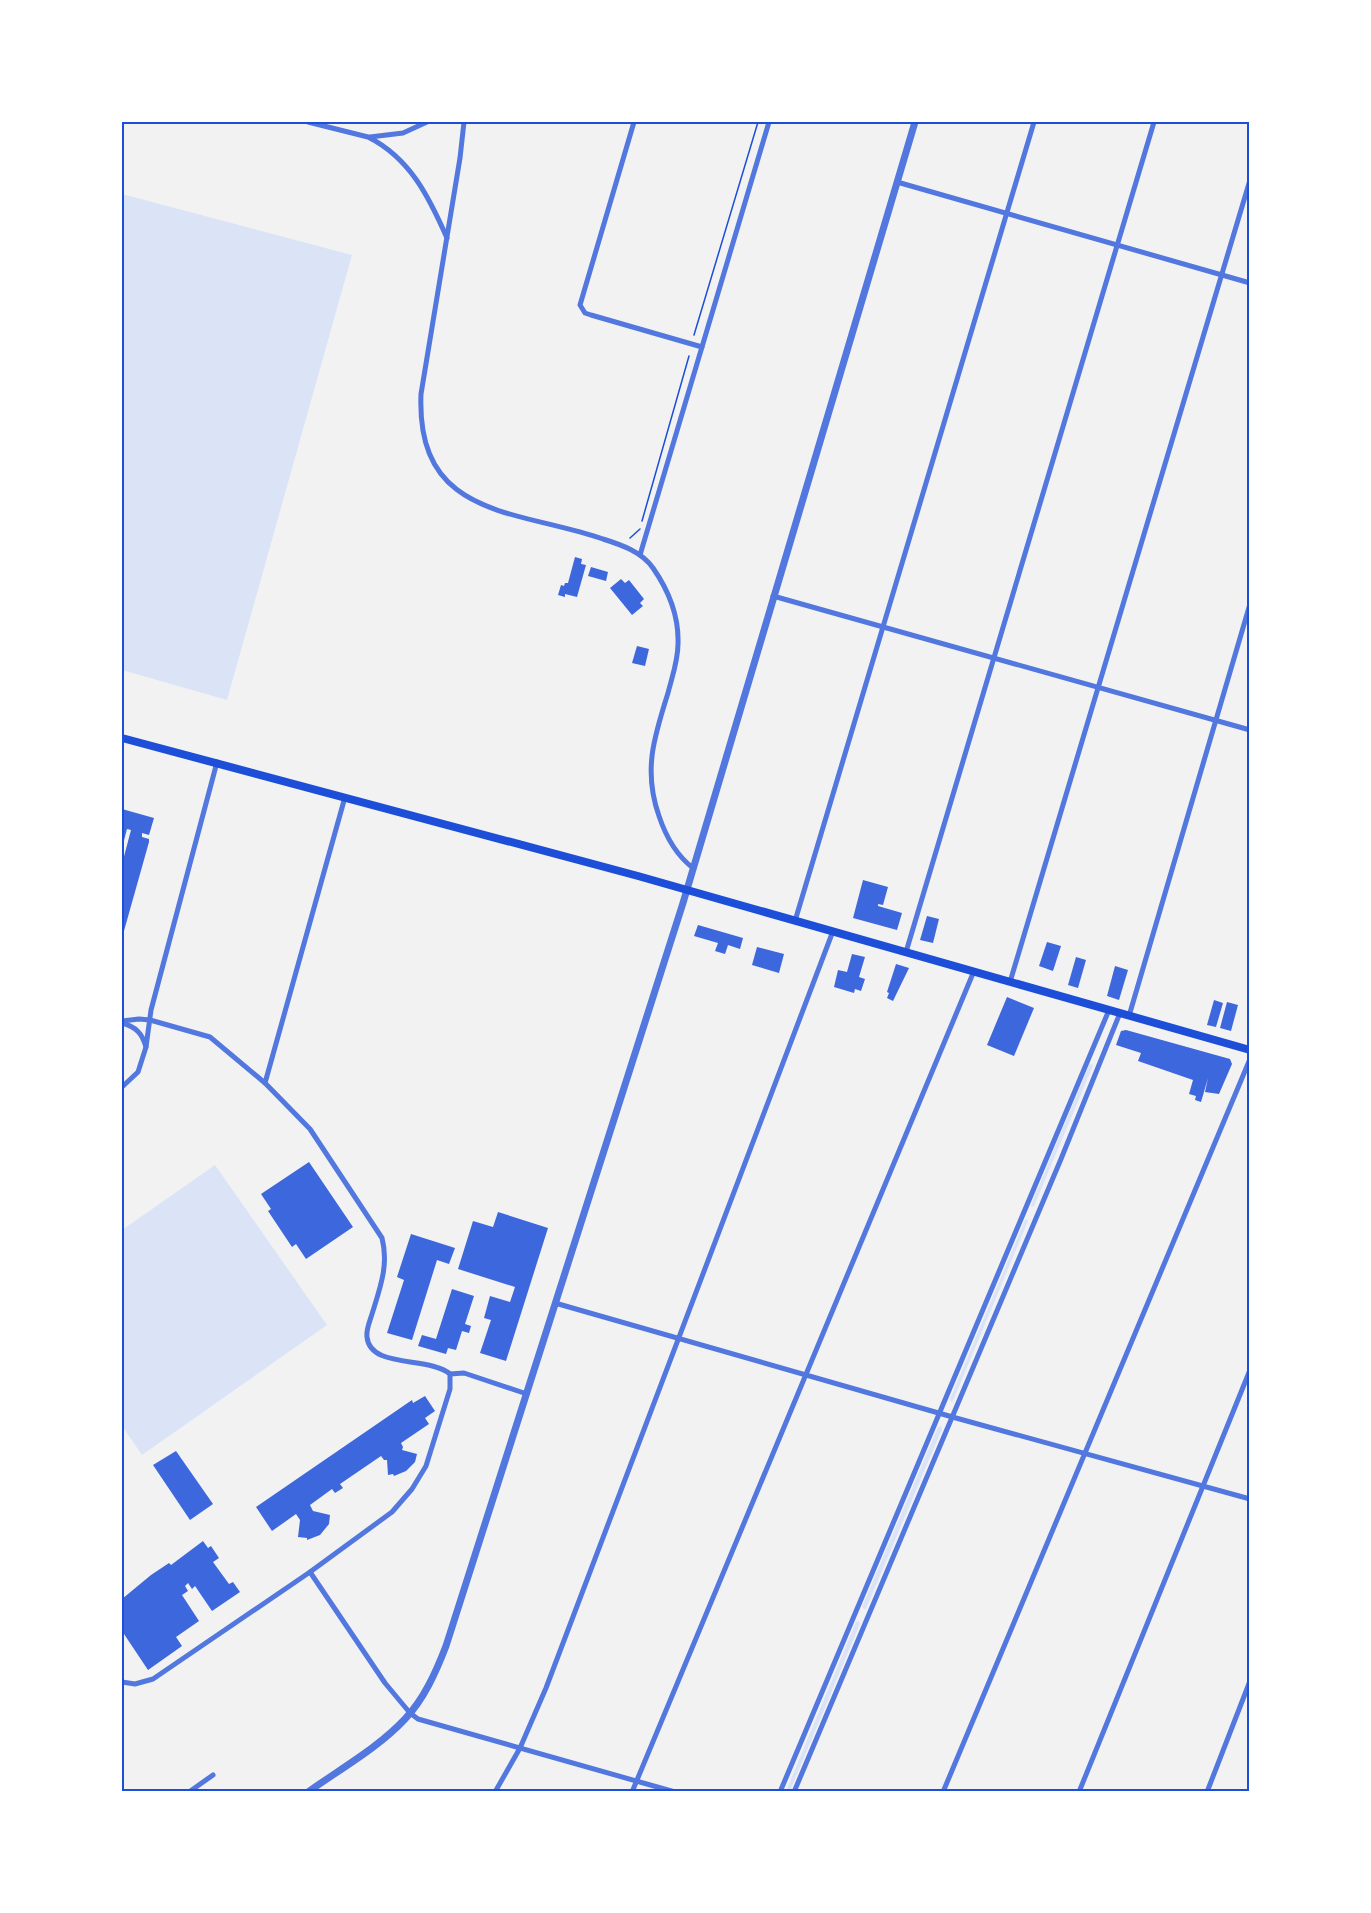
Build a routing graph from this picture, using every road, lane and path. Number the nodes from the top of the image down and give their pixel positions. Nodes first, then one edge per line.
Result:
1 (308, 122) edge
2 (427, 122) edge
3 (464, 122) edge
4 (634, 122) edge
5 (758, 122) edge
6 (769, 122) edge
7 (915, 122) edge
8 (1034, 122) edge
9 (1154, 122) edge
10 (368, 138) junction
11 (1250, 180) edge
12 (897, 182) junction
13 (1007, 213) junction
14 (447, 238) junction
15 (1117, 245) junction
16 (1221, 274) junction
17 (1250, 282) edge
18 (694, 335) dead end
19 (702, 347) junction
20 (689, 356) dead end
21 (630, 538) dead end
22 (640, 555) junction
23 (773, 596) junction
24 (1250, 604) edge
25 (883, 627) junction
26 (993, 658) junction
27 (1097, 687) junction
28 (1215, 720) junction
29 (1250, 730) edge
30 (122, 738) edge
31 (217, 762) junction
32 (345, 797) junction
33 (693, 868) junction
34 (687, 890) junction
35 (795, 921) junction
36 (833, 931) junction
37 (906, 952) junction
38 (974, 971) junction
39 (1010, 981) junction
40 (1109, 1010) junction
41 (1125, 1014) junction
42 (150, 1020) junction
43 (122, 1022) edge
44 (146, 1047) junction
45 (1250, 1050) edge
46 (1250, 1059) edge
47 (265, 1083) junction
48 (122, 1087) edge
49 (1023, 1211) junction
50 (1036, 1216) junction
51 (555, 1303) junction
52 (678, 1338) junction
53 (1250, 1370) edge
54 (450, 1374) junction
55 (806, 1375) junction
56 (527, 1394) junction
57 (939, 1413) junction
58 (951, 1417) junction
59 (1085, 1453) junction
60 (1203, 1487) junction
61 (1250, 1499) edge
62 (310, 1572) junction
63 (855, 1614) junction
64 (867, 1618) junction
65 (1250, 1681) edge
66 (122, 1683) edge
67 (410, 1713) junction
68 (520, 1748) junction
69 (213, 1775) dead end
70 (636, 1780) junction
71 (189, 1791) edge
72 (308, 1791) edge
73 (495, 1791) edge
74 (632, 1791) edge
75 (675, 1791) edge
76 (780, 1791) edge
77 (794, 1791) edge
78 (943, 1791) edge
79 (1079, 1791) edge
80 (1207, 1791) edge

1 - 10 street
2 - 10 street
3 - 14 street
4 - 19 street
5 - 18 path
6 - 19 street
7 - 12 street
8 - 13 street
9 - 15 street
10 - 14 street
11 - 16 street
12 - 13 street
12 - 23 street
13 - 15 street
13 - 25 street
14 - 22 street
15 - 16 street
15 - 26 street
16 - 17 street
16 - 27 street
19 - 22 street
20 - 21 path
22 - 33 street
23 - 25 street
23 - 33 street
24 - 28 street
25 - 26 street
25 - 35 street
26 - 27 street
26 - 37 street
27 - 28 street
27 - 39 street
28 - 29 street
28 - 41 street
30 - 31 main road
31 - 32 main road
31 - 42 street
32 - 34 main road
32 - 47 street
33 - 34 street
34 - 35 main road
34 - 51 street
35 - 36 main road
36 - 37 main road
36 - 52 street
37 - 38 main road
38 - 39 main road
38 - 55 street
39 - 40 main road
40 - 41 main road
40 - 49 street
41 - 45 main road
41 - 50 street
42 - 43 street
42 - 44 street
42 - 47 street
43 - 44 street
44 - 48 street
46 - 59 street
47 - 54 street
49 - 50 street
49 - 57 street
50 - 58 street
51 - 52 street
51 - 56 street
52 - 55 street
52 - 68 street
53 - 60 street
54 - 56 street
54 - 62 street
55 - 57 street
55 - 70 street
56 - 67 street
57 - 58 street
57 - 63 street
58 - 59 street
58 - 64 street
59 - 60 street
59 - 78 street
60 - 61 street
60 - 79 street
62 - 66 street
62 - 67 street
63 - 64 street
63 - 76 street
64 - 77 street
65 - 80 street
67 - 68 street
67 - 72 street
68 - 70 street
68 - 73 street
69 - 71 street
70 - 74 street
70 - 75 street

